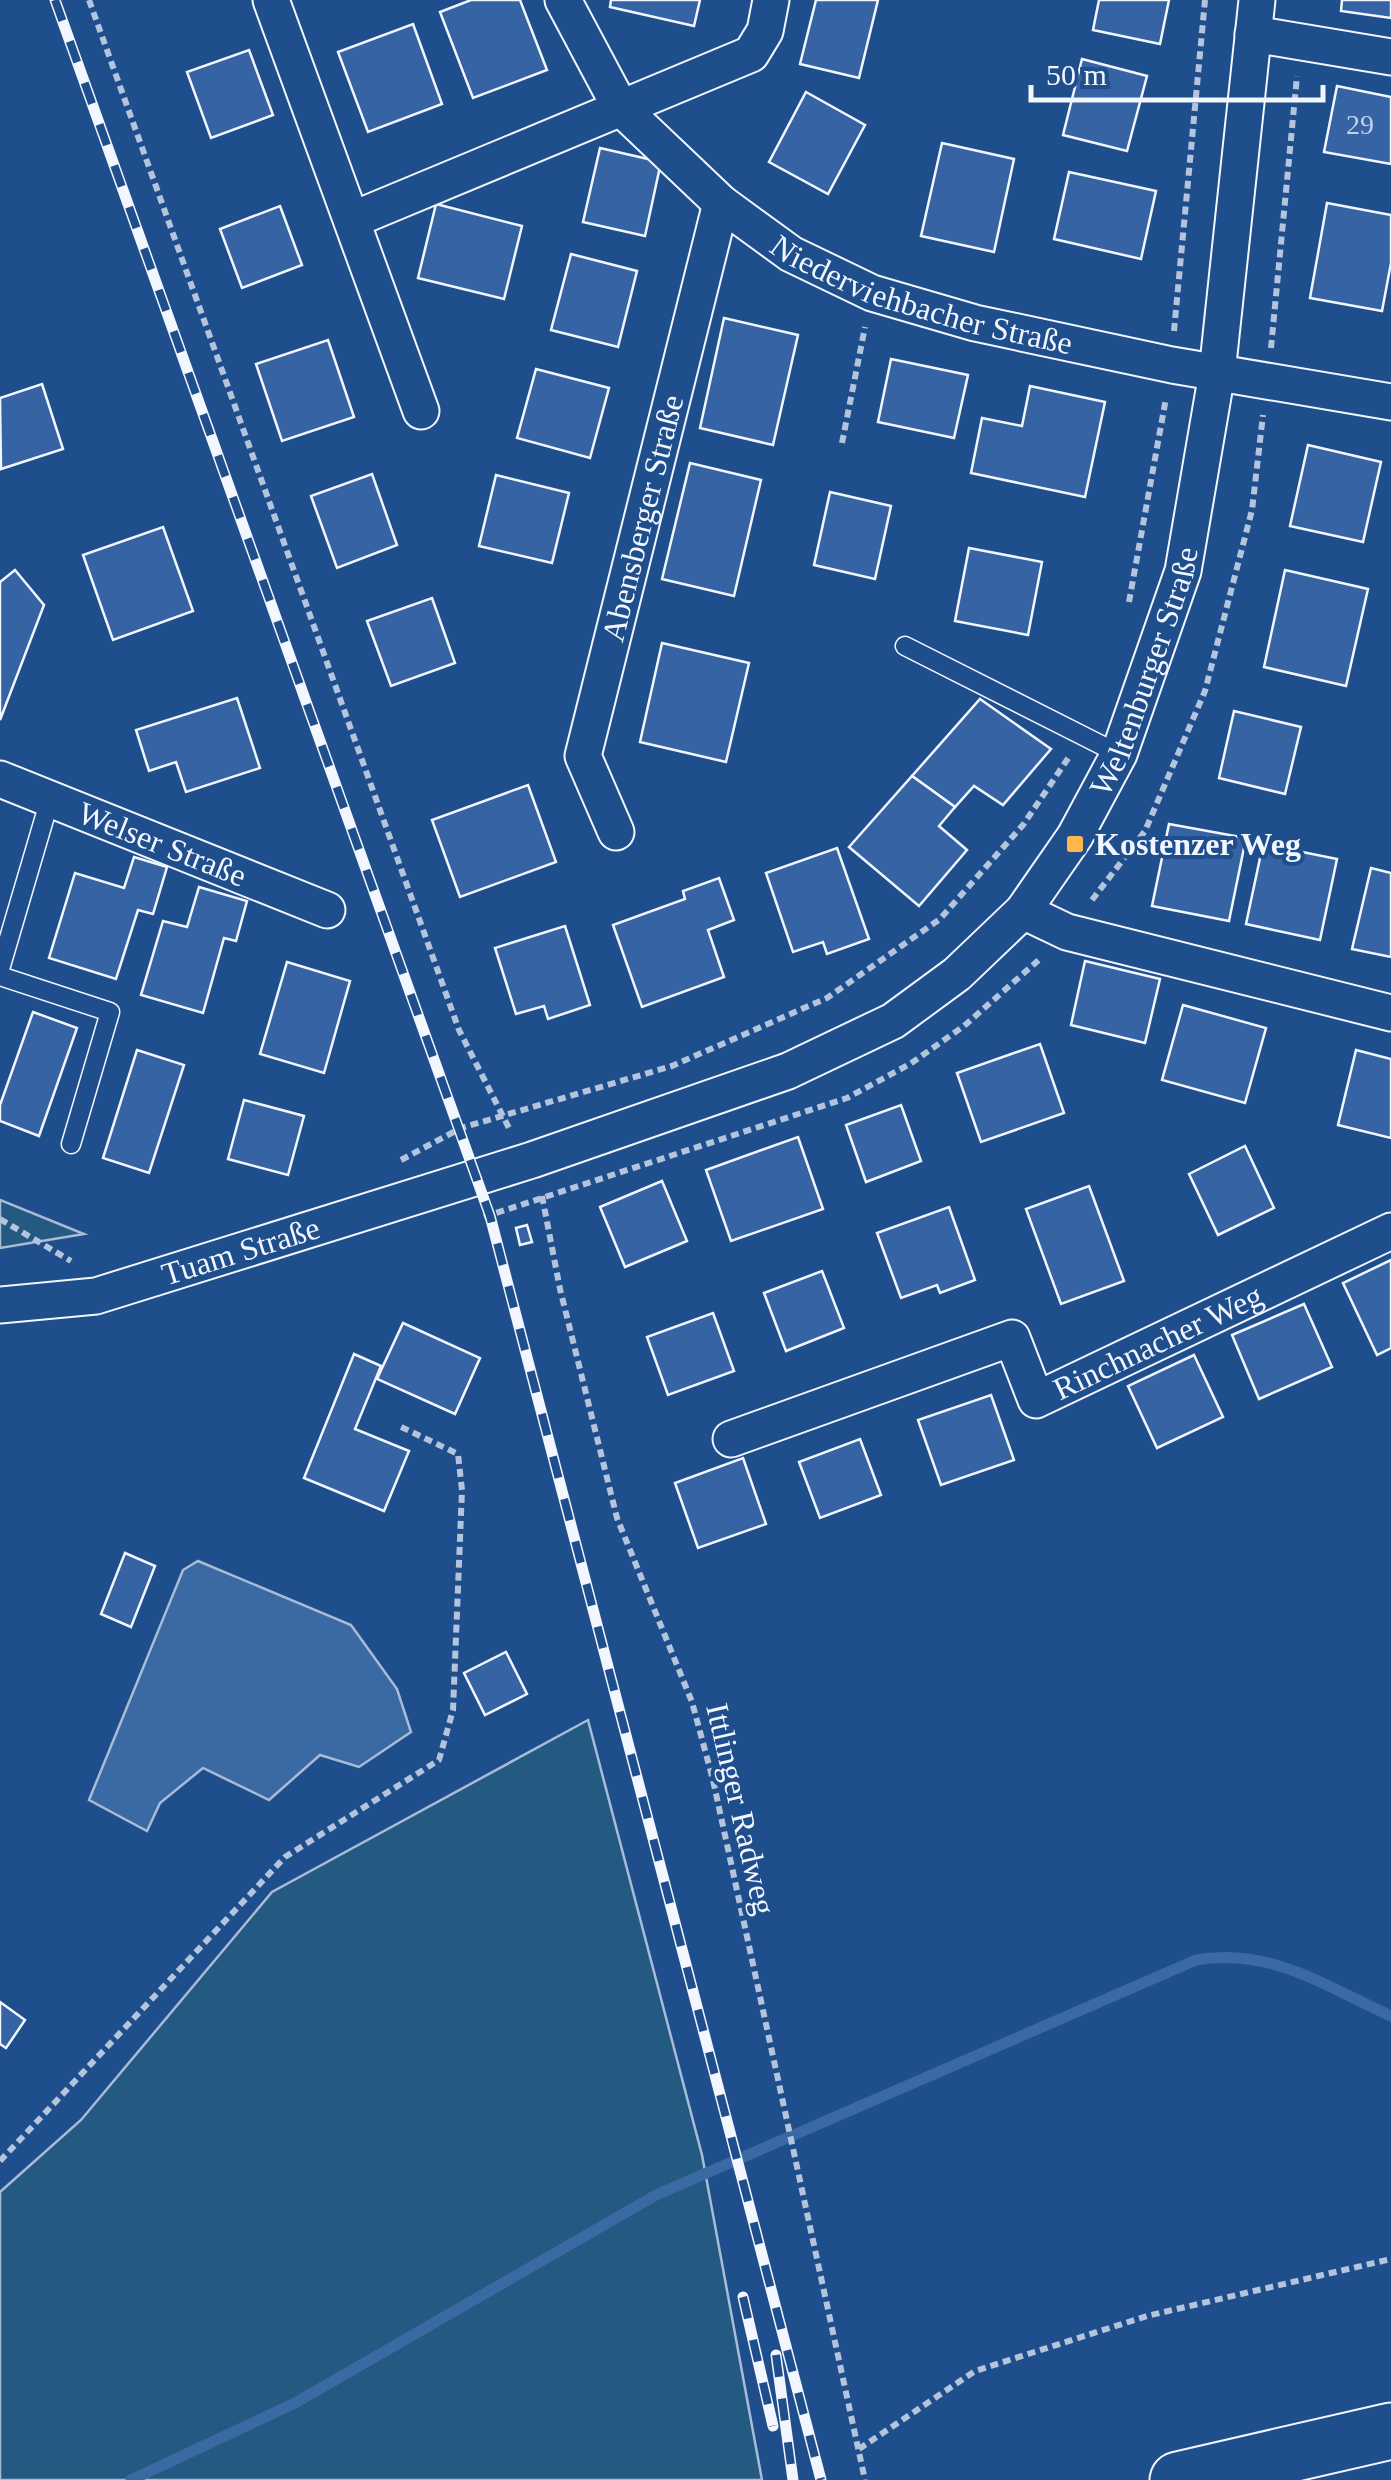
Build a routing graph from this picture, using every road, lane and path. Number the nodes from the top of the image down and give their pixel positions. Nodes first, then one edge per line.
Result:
1 (89, 0) edge
2 (270, 0) edge
3 (563, 0) edge
4 (770, 0) edge
5 (1205, 0) edge
6 (1255, 17) edge
7 (1300, 44) junction
8 (1391, 57) edge
9 (620, 107) junction
10 (722, 203) junction
11 (352, 220) junction
12 (872, 293) junction
13 (1172, 366) junction
14 (1217, 373) junction
15 (1267, 382) junction
16 (1391, 402) edge
17 (421, 411) dead end
18 (842, 443) dead end
19 (1128, 607) dead end
20 (905, 646) dead end
21 (1085, 734) junction
22 (1119, 754) junction
23 (0, 778) edge
24 (50, 799) junction
25 (616, 832) dead end
26 (327, 910) dead end
27 (1023, 911) junction
28 (1067, 932) junction
29 (0, 972) edge
30 (1391, 1013) edge
31 (500, 1116) junction
32 (70, 1144) dead end
33 (532, 1160) junction
34 (397, 1163) dead end
35 (477, 1176) joint
36 (544, 1200) junction
37 (0, 1220) edge
38 (474, 1220) dead end
39 (1391, 1232) edge
40 (68, 1271) dead end
41 (0, 1305) edge
42 (397, 1425) dead end
43 (730, 1439) dead end
44 (0, 2161) edge
45 (1391, 2260) edge
46 (1391, 2431) edge
47 (859, 2449) junction
48 (865, 2480) edge
49 (1178, 2480) edge

1 - 31 path, Ittlinger Radweg
2 - 11 street
3 - 9 street, Niederviehbacher Straße
4 - 9 street
5 - 13 path
6 - 7 street, Weltenburger Straße
6 - 14 street, Weltenburger Straße
7 - 8 street, Weltenburger Straße
7 - 15 path
9 - 10 street, Niederviehbacher Straße
9 - 11 street
10 - 12 street, Niederviehbacher Straße
10 - 25 street, Abensberger Straße
11 - 17 street
12 - 13 street, Niederviehbacher Straße
12 - 18 path
13 - 14 street, Niederviehbacher Straße
13 - 19 path
14 - 15 street, Niederviehbacher Straße
14 - 22 street, Weltenburger Straße
15 - 16 street, Niederviehbacher Straße
15 - 28 path
20 - 21 lane
21 - 22 lane
21 - 31 path
22 - 27 street, Weltenburger Straße
23 - 24 street, Welser Straße
24 - 26 street, Welser Straße
24 - 29 lane
27 - 28 street
27 - 33 street, Weltenburger Straße
28 - 30 street
28 - 36 path
29 - 32 lane
31 - 33 path, Ittlinger Radweg
31 - 34 path
33 - 35 street, Weltenburger Straße
33 - 36 path, Ittlinger Radweg
35 - 41 street, Tuam Straße
36 - 38 path
36 - 47 path, Ittlinger Radweg
37 - 40 path
39 - 43 street, Rinchnacher Weg
42 - 44 path
45 - 47 path
46 - 49 highway
47 - 48 path, Ittlinger Radweg

